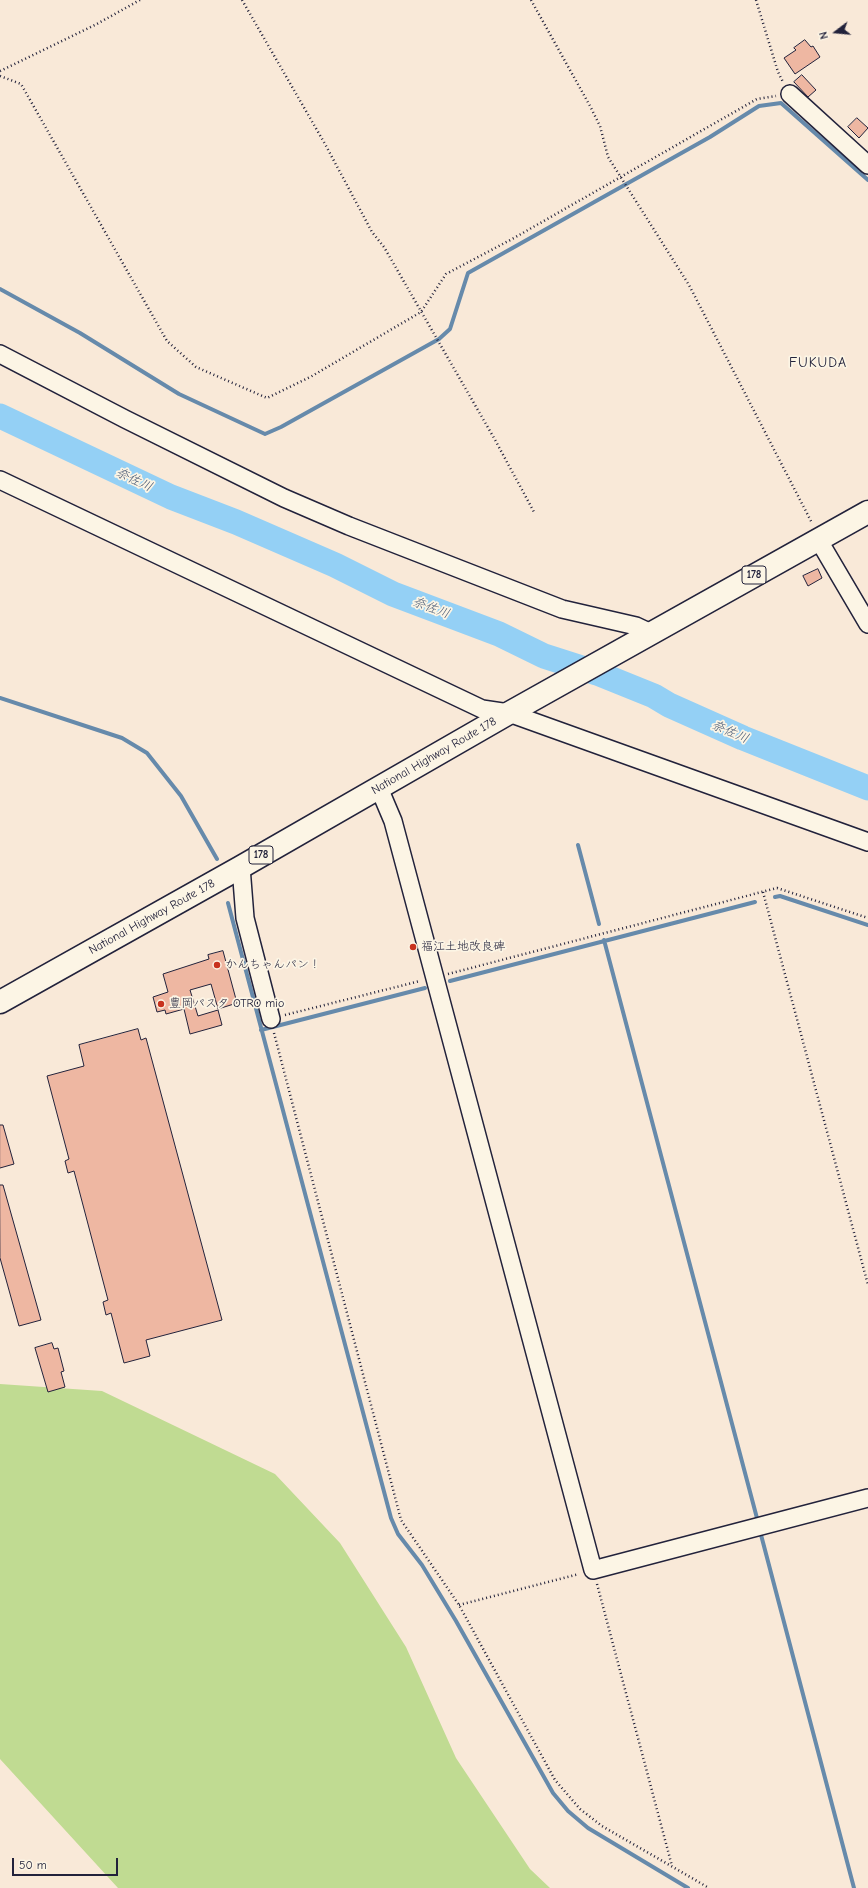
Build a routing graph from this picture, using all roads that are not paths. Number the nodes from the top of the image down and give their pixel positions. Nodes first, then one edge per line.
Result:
1 (790, 94) road end
2 (868, 165) edge
3 (0, 354) edge
4 (0, 480) edge
5 (868, 512) edge
6 (819, 538) junction
7 (868, 624) edge
8 (645, 636) junction
9 (515, 710) junction
10 (379, 788) junction
11 (868, 842) edge
12 (241, 867) junction
13 (0, 1002) edge
14 (271, 1019) road end
15 (868, 1498) edge

1 - 2 street
3 - 8 street
4 - 9 street
5 - 6 highway, National Highway Route 178 / 178
6 - 7 street
6 - 8 highway, National Highway Route 178 / 178
8 - 9 highway, National Highway Route 178 / 178
9 - 10 highway, National Highway Route 178 / 178
9 - 11 street
10 - 12 highway, National Highway Route 178 / 178
10 - 15 street
12 - 13 highway, National Highway Route 178 / 178
12 - 14 street

